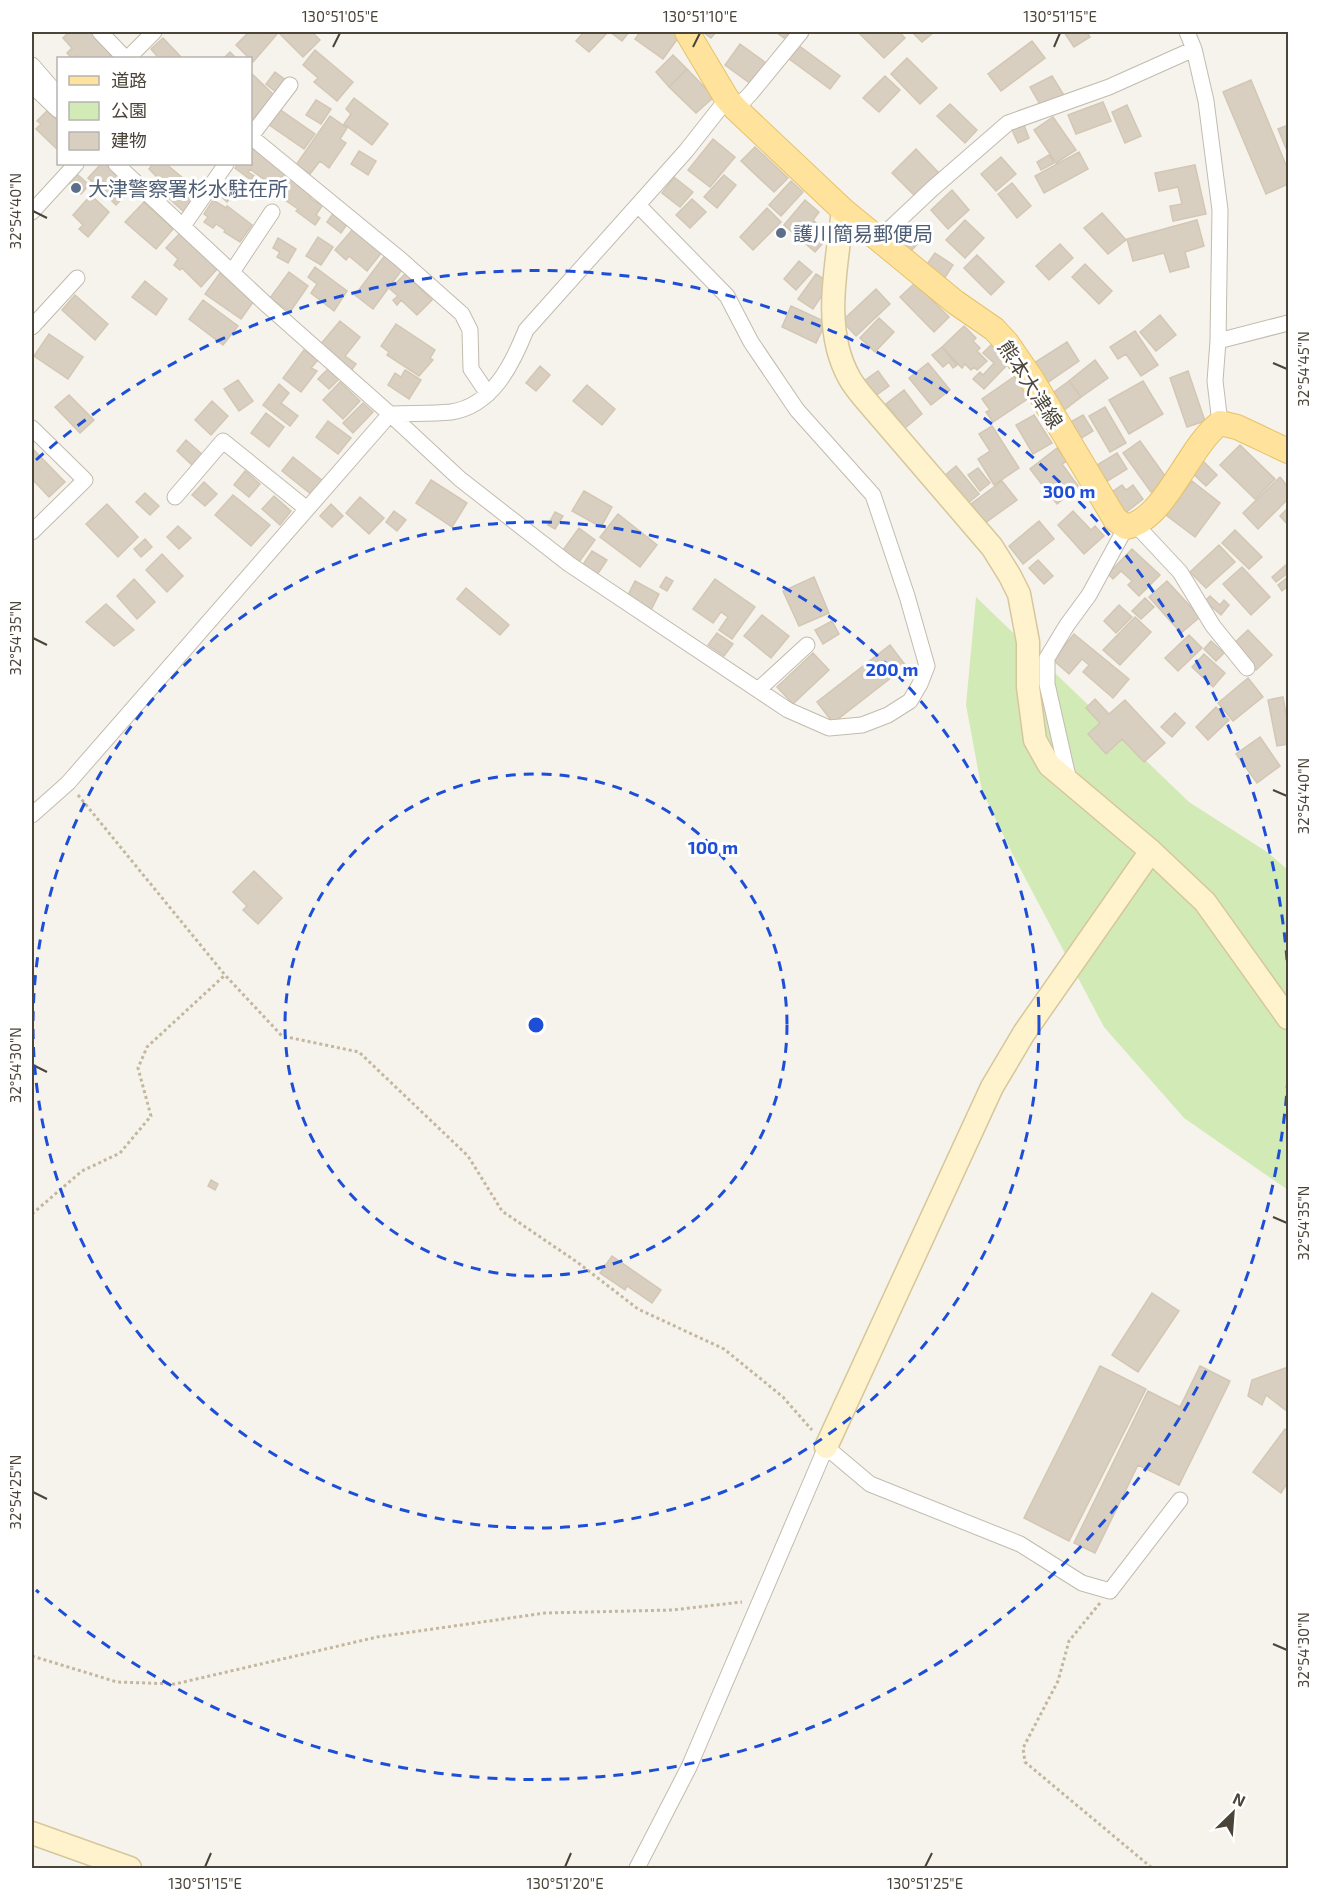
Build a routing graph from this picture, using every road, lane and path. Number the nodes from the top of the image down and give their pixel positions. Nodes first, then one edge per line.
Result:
1 (100, 32) edge
2 (154, 32) edge
3 (687, 32) edge
4 (801, 32) edge
5 (1186, 32) edge
6 (1194, 49) junction
7 (126, 57) edge
8 (128, 57) edge
9 (32, 66) edge
10 (32, 85) edge
11 (290, 85) dead end
12 (57, 94) edge
13 (731, 104) junction
14 (57, 109) edge
15 (252, 135) edge
16 (252, 137) edge
17 (75, 165) edge
18 (118, 165) edge
19 (225, 165) edge
20 (638, 205) junction
21 (843, 210) junction
22 (32, 212) edge
23 (272, 212) dead end
24 (183, 226) junction
25 (879, 239) junction
26 (232, 272) junction
27 (77, 278) dead end
28 (1288, 322) edge
29 (32, 327) edge
30 (1218, 341) junction
31 (488, 394) junction
32 (390, 414) junction
33 (1220, 423) junction
34 (32, 428) edge
35 (1288, 451) edge
36 (175, 497) dead end
37 (307, 509) junction
38 (1131, 526) junction
39 (32, 532) edge
40 (807, 645) dead end
41 (1247, 668) dead end
42 (758, 690) junction
43 (1069, 781) junction
44 (68, 783) junction
45 (32, 815) edge
46 (1151, 851) junction
47 (225, 975) junction
48 (1288, 1018) edge
49 (32, 1214) edge
50 (826, 1447) junction
51 (1180, 1500) dead end
52 (1110, 1591) junction
53 (761, 1598) junction
54 (32, 1656) edge
55 (32, 1833) edge
56 (130, 1869) edge
57 (637, 1869) edge
58 (1152, 1869) edge

1 - 7 street
2 - 8 street
3 - 13 main road, 熊本大津線
4 - 13 street
5 - 6 street
6 - 25 street
6 - 30 street
9 - 12 street
10 - 14 street
11 - 15 street
13 - 20 street
13 - 21 main road, 熊本大津線
16 - 31 street
17 - 22 street
18 - 24 street
19 - 24 street
20 - 31 street
20 - 42 street
21 - 25 main road, 熊本大津線
21 - 43 street
23 - 26 street
24 - 26 street
25 - 38 main road, 熊本大津線
26 - 32 street
27 - 29 street
28 - 30 street
30 - 33 street
31 - 32 street
32 - 37 street
32 - 42 street
33 - 35 main road
33 - 38 main road
34 - 39 street
36 - 37 street
37 - 44 street
38 - 41 street
38 - 43 street
40 - 42 street
43 - 46 street
44 - 45 street
44 - 47 path
46 - 48 street
46 - 50 street
47 - 49 path
47 - 50 path
50 - 52 street
50 - 53 street
51 - 52 street
52 - 58 path
53 - 54 path
53 - 57 street
55 - 56 street

